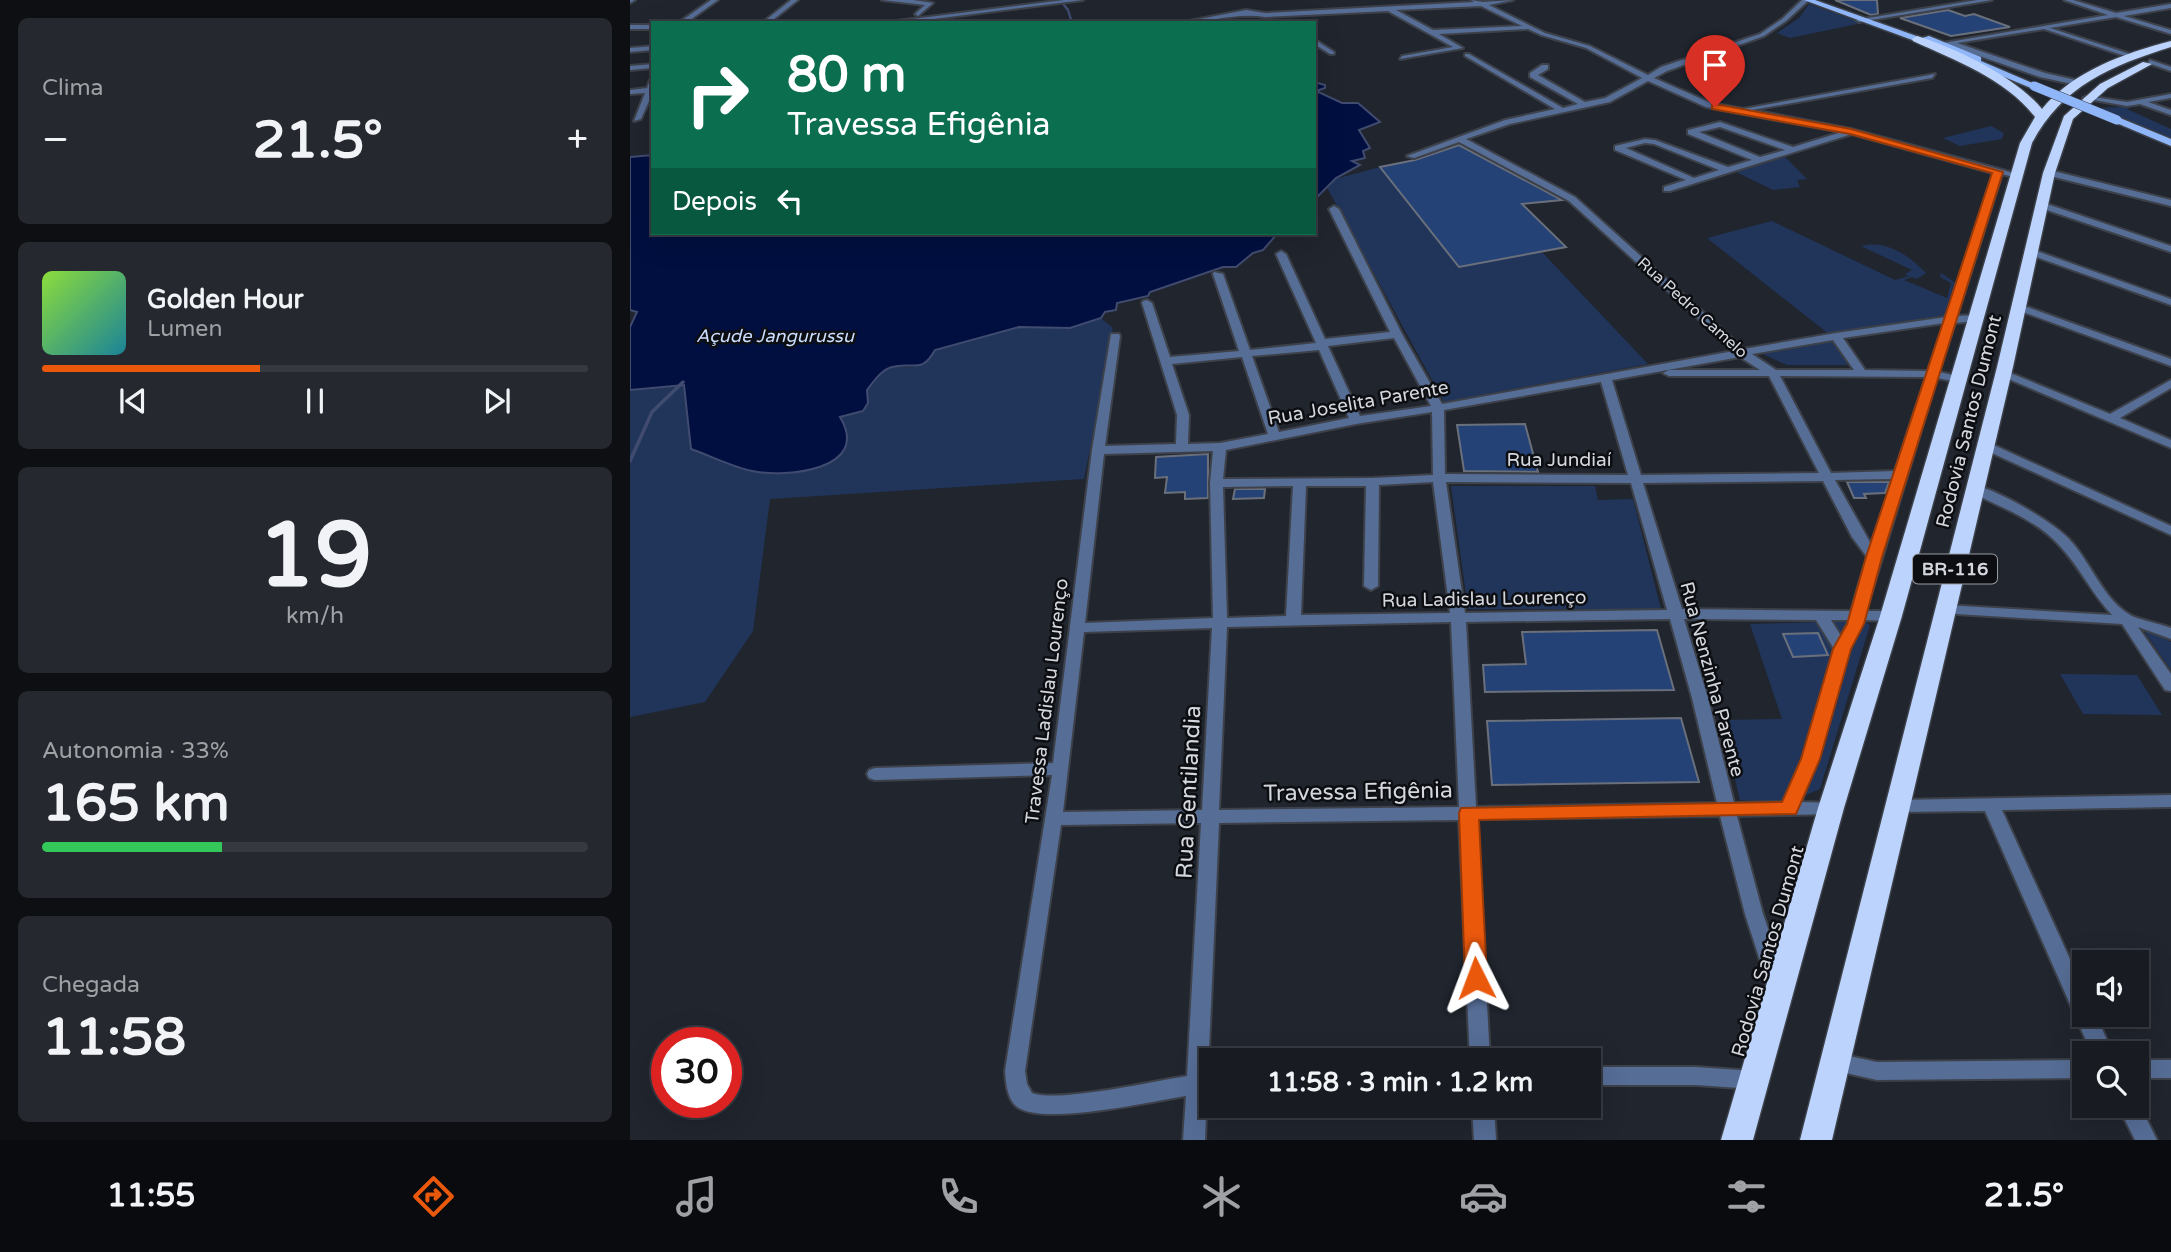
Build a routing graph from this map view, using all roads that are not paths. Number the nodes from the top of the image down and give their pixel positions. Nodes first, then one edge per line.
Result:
1 (715, 0) edge
2 (795, 0) edge
3 (886, 0) edge
4 (1080, 0) edge
5 (1375, 0) edge
6 (1474, 0) edge
7 (1510, 0) edge
8 (1807, 0) edge
9 (1823, 0) edge
10 (1960, 0) edge
11 (1989, 0) edge
12 (2067, 0) edge
13 (1923, 3) dead end
14 (1969, 3) junction
15 (1482, 4) junction
16 (1244, 6) dead end
17 (2171, 6) edge
18 (1937, 8) junction
19 (1389, 9) junction
20 (1252, 12) junction
21 (918, 14) dead end
22 (1265, 15) junction
23 (2117, 15) junction
24 (1872, 18) junction
25 (1859, 20) junction
26 (684, 21) edge
27 (768, 21) edge
28 (900, 21) edge
29 (1194, 21) edge
30 (1272, 21) edge
31 (630, 27) edge
32 (651, 27) edge
33 (2042, 27) junction
34 (1527, 28) junction
35 (2171, 32) edge
36 (1432, 33) junction
37 (1917, 39) junction
38 (1316, 42) edge
39 (1944, 43) junction
40 (2171, 44) edge
41 (651, 48) edge
42 (630, 50) edge
43 (1332, 53) dead end
44 (1467, 55) dead end
45 (2171, 55) edge
46 (1402, 58) dead end
47 (2141, 59) junction
48 (651, 66) edge
49 (1545, 67) dead end
50 (630, 68) edge
51 (2171, 69) edge
52 (1932, 76) dead end
53 (1646, 78) junction
54 (2037, 85) junction
55 (651, 88) edge
56 (651, 90) edge
57 (2082, 90) junction
58 (630, 92) edge
59 (2171, 96) edge
60 (2141, 102) junction
61 (1774, 104) junction
62 (1586, 106) junction
63 (1563, 111) junction
64 (1736, 111) junction
65 (2171, 113) edge
66 (2040, 115) junction
67 (637, 119) edge
68 (1786, 119) junction
69 (1799, 121) junction
70 (1778, 129) dead end
71 (1851, 131) junction
72 (1767, 132) dead end
73 (1756, 136) junction
74 (1459, 139) junction
75 (2171, 141) edge
76 (1794, 149) junction
77 (1411, 156) dead end
78 (1760, 160) junction
79 (1727, 170) junction
80 (2008, 173) junction
81 (2049, 173) junction
82 (1692, 180) junction
83 (1667, 189) dead end
84 (2171, 203) edge
85 (2041, 205) junction
86 (1334, 209) dead end
87 (2171, 249) edge
88 (2032, 252) junction
89 (1281, 254) dead end
90 (1218, 274) dead end
91 (2171, 302) edge
92 (1147, 303) dead end
93 (2020, 307) junction
94 (1976, 318) junction
95 (1952, 319) junction
96 (1397, 334) junction
97 (1836, 336) junction
98 (1115, 337) dead end
99 (1323, 344) junction
100 (1244, 353) junction
101 (1742, 353) junction
102 (1165, 361) junction
103 (2171, 363) edge
104 (2004, 370) junction
105 (1772, 372) junction
106 (1861, 373) junction
107 (1624, 374) junction
108 (1934, 374) junction
109 (1605, 377) junction
110 (1958, 379) junction
111 (2171, 383) edge
112 (1438, 408) junction
113 (2114, 416) junction
114 (1356, 420) junction
115 (1275, 436) junction
116 (2171, 437) edge
117 (2171, 444) edge
118 (1985, 446) junction
119 (1220, 447) junction
120 (1182, 449) junction
121 (1098, 450) junction
122 (1828, 475) junction
123 (1902, 475) junction
124 (1439, 478) junction
125 (1636, 479) junction
126 (1300, 482) junction
127 (1373, 482) junction
128 (1216, 483) junction
129 (1975, 489) junction
130 (2171, 531) edge
131 (1874, 557) junction
132 (1371, 586) dead end
133 (1945, 610) junction
134 (1674, 614) junction
135 (1819, 614) junction
136 (1858, 614) junction
137 (1891, 616) junction
138 (1458, 617) junction
139 (1293, 620) junction
140 (2126, 620) junction
141 (1220, 623) junction
142 (1077, 628) junction
143 (2171, 634) edge
144 (1842, 649) junction
145 (2171, 686) edge
146 (1061, 769) junction
147 (875, 774) dead end
148 (2171, 801) edge
149 (1990, 803) junction
150 (1896, 806) junction
151 (1831, 808) junction
152 (1789, 809) junction
153 (1726, 810) junction
154 (1468, 813) junction
155 (1210, 815) junction
156 (1052, 819) junction
157 (2072, 984) edge
158 (1781, 992) junction
159 (1205, 1048) edge
160 (1479, 1048) edge
161 (1835, 1062) junction
162 (2072, 1069) edge
163 (2149, 1069) edge
164 (2171, 1069) edge
165 (1601, 1076) edge
166 (1754, 1080) junction
167 (1199, 1083) edge
168 (1199, 1111) edge
169 (1484, 1118) edge
170 (2135, 1118) edge
171 (1194, 1140) edge
172 (1485, 1140) edge
173 (1737, 1140) edge
174 (1816, 1140) edge
175 (2146, 1140) edge

1 - 26 street
2 - 27 street
3 - 21 street
4 - 28 street
5 - 19 street
6 - 15 street
7 - 15 street
8 - 25 main road
8 - 53 street
9 - 24 main road
10 - 14 street
11 - 14 street
12 - 23 street
13 - 18 street
14 - 18 street
15 - 19 street
15 - 34 street
16 - 20 street
17 - 23 street
18 - 24 street
19 - 22 street
19 - 36 street
20 - 22 street
20 - 29 street
22 - 30 street
23 - 33 street
23 - 35 street
24 - 25 street
24 - 39 main road
25 - 37 main road
31 - 32 street
33 - 39 street
33 - 47 street
34 - 36 street
34 - 53 street
36 - 46 street
37 - 54 main road
37 - 66 highway
38 - 43 street
39 - 54 main road
39 - 57 street
40 - 47 highway, Rodovia Santos Dumont / BR-116
41 - 42 street
44 - 63 street
45 - 47 highway, Rodovia Santos Dumont / BR-116
47 - 51 street
47 - 57 highway, Rodovia Santos Dumont / BR-116
48 - 50 street
49 - 62 street
52 - 61 street
53 - 62 street
53 - 64 street
54 - 75 main road, bridge
55 - 58 street
56 - 67 street
57 - 60 street
57 - 66 highway, Rodovia Santos Dumont / BR-116
57 - 81 highway, Rodovia Santos Dumont / BR-116
59 - 60 street
60 - 65 street
61 - 64 street
61 - 68 street
62 - 63 street
63 - 74 street
64 - 68 street
66 - 80 highway, Rodovia Santos Dumont / BR-116
68 - 69 street
69 - 70 street
69 - 71 street
71 - 76 street
71 - 80 street
72 - 73 street
73 - 76 street
73 - 78 street
74 - 77 street
74 - 101 street, Rua Pedro Camelo
76 - 78 street
78 - 79 street
79 - 82 street
79 - 82 street
80 - 94 highway, Rodovia Santos Dumont / BR-116
80 - 95 street
81 - 84 street
81 - 85 highway, Rodovia Santos Dumont / BR-116
82 - 83 street
85 - 87 street
85 - 88 highway, Rodovia Santos Dumont / BR-116
86 - 96 street
88 - 91 street
88 - 93 highway, Rodovia Santos Dumont / BR-116
89 - 99 street
90 - 100 street
92 - 102 street
93 - 103 street
93 - 104 highway, Rodovia Santos Dumont / BR-116
94 - 95 street, Rua Joselita Parente
94 - 110 highway, Rodovia Santos Dumont / BR-116
95 - 97 street, Rua Joselita Parente
95 - 108 street
96 - 99 street
96 - 112 street
97 - 101 street, Rua Joselita Parente
97 - 106 street
98 - 121 street, Travessa Ladislau Lourenço
99 - 100 street
99 - 114 street
100 - 102 street
100 - 115 street
101 - 105 street, Rua Pedro Camelo
101 - 107 street, Rua Joselita Parente
102 - 120 street
104 - 113 street
104 - 118 highway, Rodovia Santos Dumont / BR-116
105 - 106 street, Rua Joselita Parente
105 - 107 street, Rua Joselita Parente
105 - 122 street, Rua Pedro Camelo
106 - 108 street, Rua Joselita Parente
107 - 109 street, Rua Joselita Parente
108 - 110 street, Rua Joselita Parente
108 - 123 street
109 - 112 street, Rua Joselita Parente
109 - 125 street, Rua Nenzinha Parente
110 - 137 highway, Rodovia Santos Dumont / BR-116
111 - 113 street
112 - 114 street, Rua Joselita Parente
112 - 124 street
113 - 116 street
113 - 117 street
114 - 115 street, Rua Joselita Parente
115 - 119 street, Rua Joselita Parente
118 - 129 highway, Rodovia Santos Dumont / BR-116
118 - 130 street
119 - 120 street, Rua Joselita Parente
119 - 128 street, Rua Gentilandia
120 - 121 street, Rua Joselita Parente
121 - 142 street, Travessa Ladislau Lourenço
122 - 123 street, Rua Jundiaí
122 - 125 street, Rua Jundiaí
122 - 131 street, Rua Pedro Camelo
123 - 131 street
124 - 125 street, Rua Jundiaí
124 - 127 street, Rua Jundiaí
124 - 138 street
125 - 134 street, Rua Nenzinha Parente
126 - 127 street, Rua Jundiaí
126 - 128 street, Rua Jundiaí
126 - 139 street
127 - 132 street
128 - 141 street, Rua Gentilandia
129 - 133 highway, Rodovia Santos Dumont / BR-116
129 - 140 street
131 - 136 street
133 - 140 street
133 - 150 highway, Rodovia Santos Dumont / BR-116
134 - 135 street, Rua Ladislau Lourenço
134 - 138 street, Rua Ladislau Lourenço
134 - 153 street, Rua Nenzinha Parente
135 - 136 street, Rua Ladislau Lourenço
135 - 144 street
136 - 137 street, Rua Ladislau Lourenço
136 - 144 street
137 - 151 highway, Rodovia Santos Dumont / BR-116
138 - 139 street, Rua Ladislau Lourenço
138 - 154 street
139 - 141 street, Rua Ladislau Lourenço
140 - 143 street
140 - 145 street
141 - 142 street, Rua Ladislau Lourenço
141 - 155 street, Rua Gentilandia
142 - 146 street, Travessa Ladislau Lourenço
144 - 152 street
146 - 147 street
146 - 156 street, Travessa Ladislau Lourenço
148 - 149 street
149 - 150 street
149 - 157 street
150 - 161 highway, Rodovia Santos Dumont / BR-116
151 - 152 street, Travessa Efigênia
151 - 158 highway, Rodovia Santos Dumont / BR-116
152 - 153 street, Travessa Efigênia
153 - 154 street, Travessa Efigênia
153 - 158 street, Rua Nenzinha Parente
154 - 155 street, Travessa Efigênia
154 - 160 street
155 - 156 street, Travessa Efigênia
155 - 159 street, Rua Gentilandia
156 - 167 street, Travessa Ladislau Lourenço
158 - 166 highway, Rodovia Santos Dumont / BR-116
161 - 162 street
161 - 174 highway, Rodovia Santos Dumont / BR-116
163 - 164 street
165 - 166 street
166 - 173 highway, Rodovia Santos Dumont / BR-116
168 - 171 street, Rua Gentilandia
169 - 172 street
170 - 175 street

